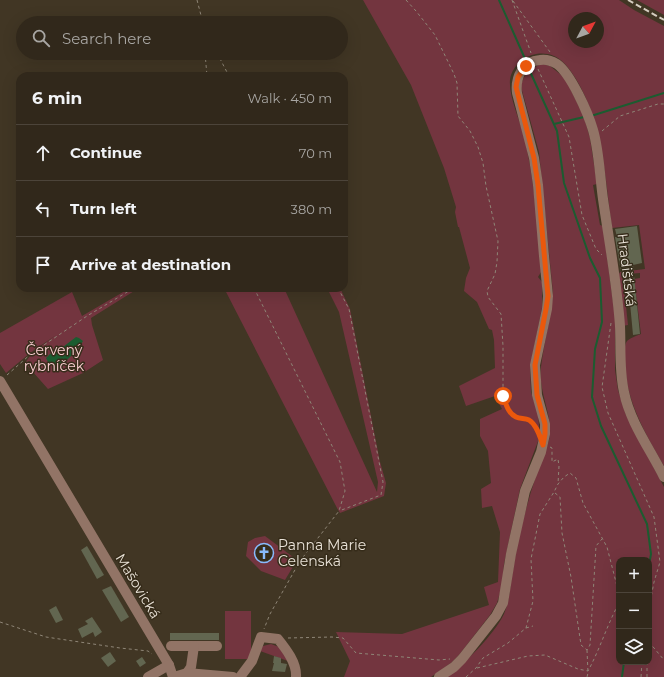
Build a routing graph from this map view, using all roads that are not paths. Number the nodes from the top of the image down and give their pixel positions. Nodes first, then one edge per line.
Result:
1 (3, 378) edge
2 (664, 477) edge
3 (171, 646) dead end
4 (194, 646) junction
5 (217, 646) dead end
6 (169, 665) junction
7 (190, 674) edge
8 (441, 676) edge
9 (148, 677) edge
10 (174, 677) edge
11 (219, 677) edge
12 (233, 677) edge
13 (240, 677) edge
14 (296, 677) edge

1 - 6 street, Mašovická
2 - 8 street, Hradišťská
3 - 4 street
4 - 5 street
4 - 7 street
6 - 9 street
6 - 10 street, Mašovická
7 - 10 street
7 - 11 street
11 - 12 street
13 - 14 street

